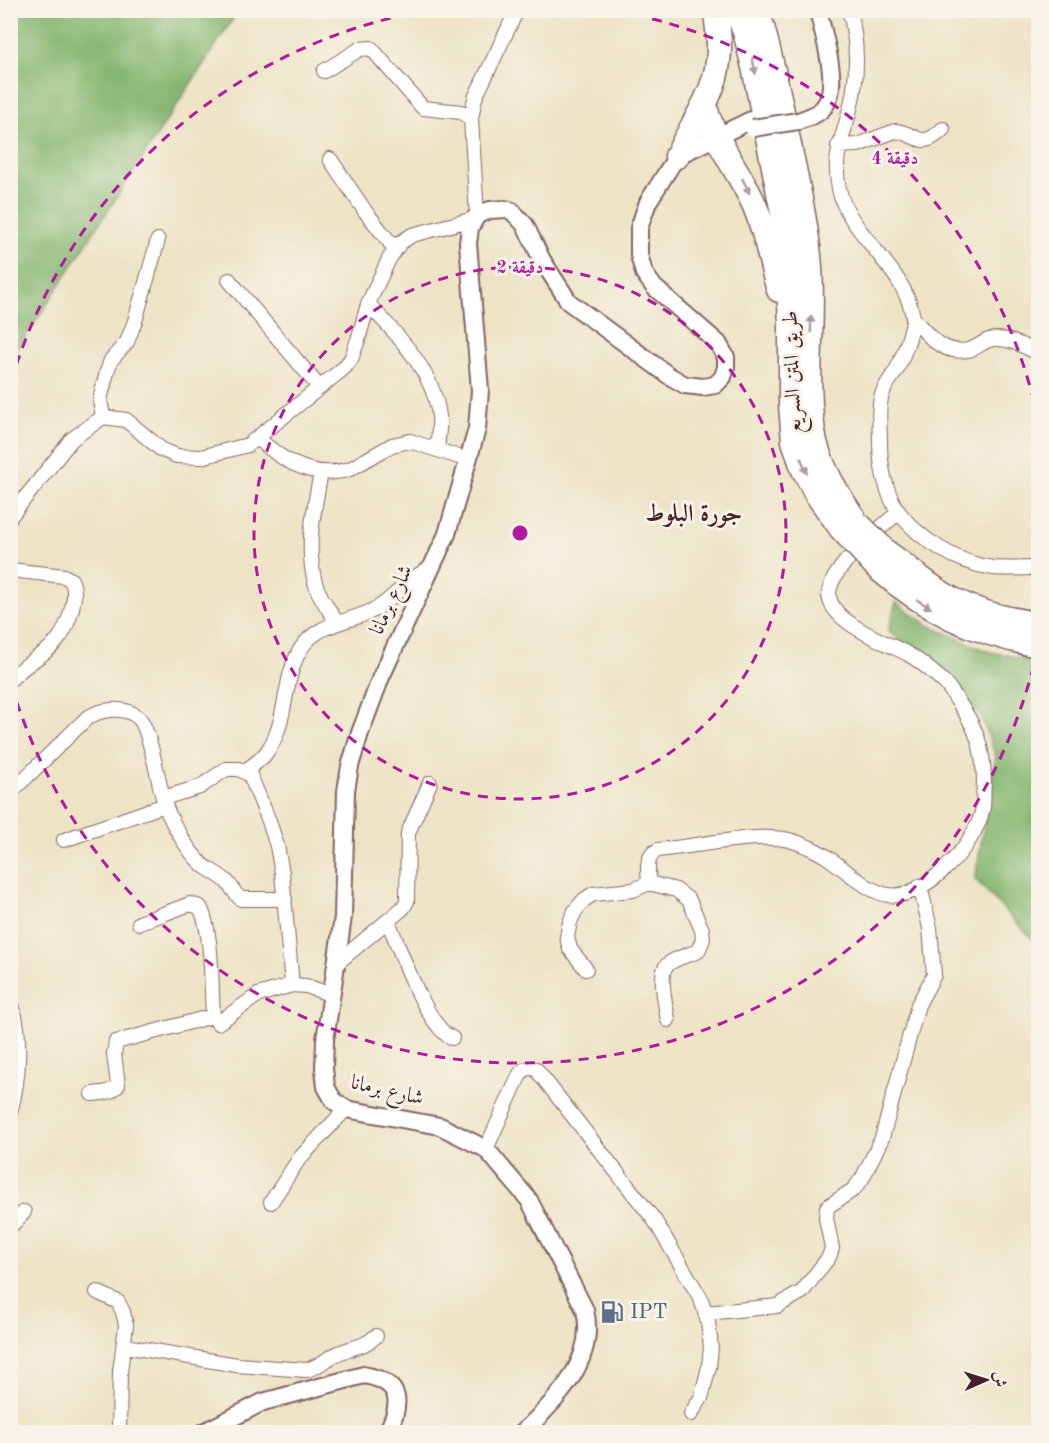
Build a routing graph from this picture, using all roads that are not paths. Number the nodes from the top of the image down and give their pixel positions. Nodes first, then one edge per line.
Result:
1 (517, 10) edge
2 (715, 10) edge
3 (737, 10) edge
4 (757, 10) edge
5 (771, 10) edge
6 (810, 10) edge
7 (818, 10) edge
8 (849, 10) edge
9 (770, 57) junction
10 (324, 71) dead end
11 (705, 104) junction
12 (797, 118) junction
13 (471, 119) junction
14 (943, 129) dead end
15 (717, 135) junction
16 (838, 146) junction
17 (677, 156) junction
18 (330, 159) dead end
19 (475, 217) junction
20 (158, 240) dead end
21 (395, 249) junction
22 (229, 280) dead end
23 (368, 304) junction
24 (914, 319) junction
25 (791, 323) junction
26 (1038, 353) edge
27 (319, 387) junction
28 (104, 417) junction
29 (258, 438) junction
30 (437, 450) junction
31 (468, 460) junction
32 (321, 472) junction
33 (899, 512) junction
34 (10, 518) edge
35 (848, 524) junction
36 (883, 560) junction
37 (433, 566) junction
38 (1038, 568) edge
39 (10, 570) edge
40 (336, 622) junction
41 (1038, 624) edge
42 (1038, 645) edge
43 (10, 680) edge
44 (245, 771) junction
45 (430, 783) dead end
46 (10, 793) edge
47 (164, 802) junction
48 (64, 840) dead end
49 (649, 883) junction
50 (920, 886) junction
51 (285, 899) junction
52 (388, 921) junction
53 (139, 923) dead end
54 (337, 963) junction
55 (586, 969) dead end
56 (292, 985) junction
57 (332, 995) junction
58 (11, 1005) edge
59 (213, 1016) junction
60 (668, 1020) dead end
61 (452, 1038) dead end
62 (92, 1094) dead end
63 (346, 1109) junction
64 (10, 1113) edge
65 (486, 1149) junction
66 (272, 1202) dead end
67 (24, 1212) dead end
68 (10, 1227) edge
69 (97, 1292) dead end
70 (706, 1313) junction
71 (376, 1336) dead end
72 (125, 1346) junction
73 (315, 1368) junction
74 (332, 1383) junction
75 (691, 1414) dead end
76 (119, 1432) edge
77 (204, 1432) edge
78 (387, 1432) edge
79 (523, 1432) edge

1 - 13 street
2 - 11 highway
3 -> 25 highway, طريق المتن السريع
4 - 9 highway, طريق المتن السريع
5 - 9 highway
6 - 12 street
7 - 12 street
8 - 16 street
35 -> 9 highway, طريق المتن السريع
10 - 13 street
11 - 15 highway
11 - 17 highway
12 - 15 street, bridge
13 - 19 street
14 - 16 street
15 - 17 street
15 -> 25 highway
16 - 24 street
17 - 19 street
18 - 21 street
19 - 21 street
19 - 31 street, شارع برمانا
20 - 28 street
21 - 23 street
22 - 27 street
23 - 27 street
23 - 30 street
24 - 26 street
24 - 33 street
25 -> 35 highway, طريق المتن السريع
27 - 29 street
28 - 29 street
28 - 34 street
29 - 32 street
30 - 31 street
30 - 32 street
31 - 37 street, شارع برمانا
32 - 40 street
33 - 38 street
33 - 50 street
35 - 36 highway, طريق المتن السريع, bridge
36 - 41 highway, طريق المتن السريع
36 -> 42 highway, طريق المتن السريع
37 - 40 street
37 - 54 street, شارع برمانا
39 - 43 street
40 - 44 street
44 - 47 street
44 - 51 street
45 - 52 street
46 - 47 street
47 - 48 street
47 - 51 street
49 - 50 street
49 - 55 street
49 - 60 street
50 - 70 street
51 - 56 street
52 - 54 street
52 - 61 street
53 - 59 street
54 - 57 street, شارع برمانا
56 - 57 street
56 - 59 street
57 - 63 street, شارع برمانا
58 - 64 street
59 - 62 street
63 - 65 street, شارع برمانا
63 - 66 street
65 - 70 street
65 - 79 street, شارع برمانا
67 - 68 street
69 - 72 street
70 - 75 street
71 - 73 street
72 - 73 street
72 - 76 street
73 - 74 street
74 - 77 street
74 - 78 street

